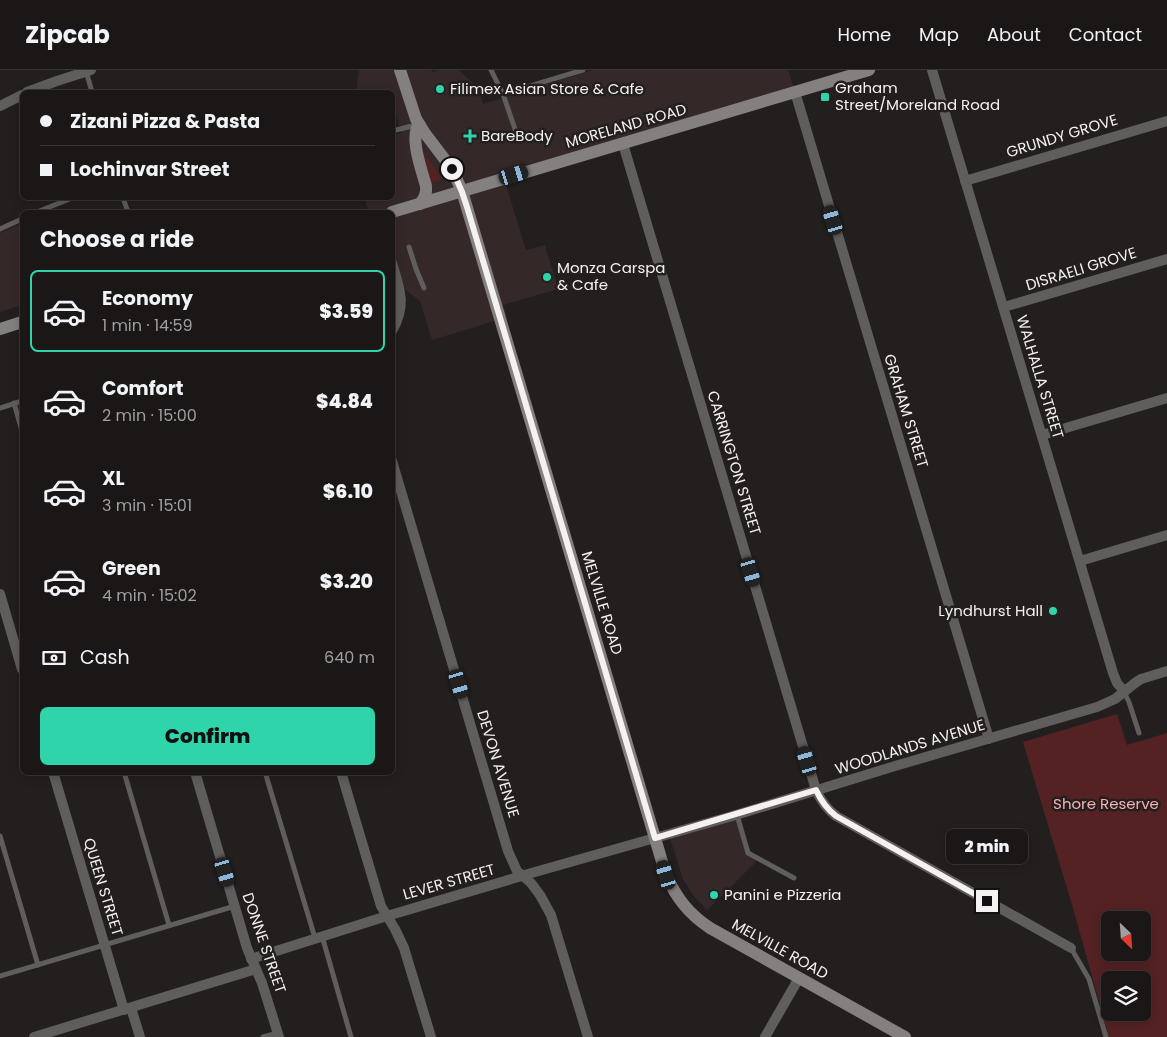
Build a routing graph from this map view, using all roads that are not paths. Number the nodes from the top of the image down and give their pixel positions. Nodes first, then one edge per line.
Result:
1 (87, 70) edge
2 (400, 70) edge
3 (491, 70) edge
4 (583, 70) edge
5 (869, 70) edge
6 (932, 70) edge
7 (32, 90) edge
8 (92, 90) edge
9 (794, 92) junction
10 (503, 94) junction
11 (20, 96) edge
12 (0, 106) edge
13 (1167, 121) edge
14 (419, 124) junction
15 (395, 130) edge
16 (516, 132) dead end
17 (623, 144) junction
18 (965, 181) junction
19 (462, 192) junction
20 (67, 200) edge
21 (420, 204) junction
22 (42, 210) edge
23 (395, 211) edge
24 (20, 220) edge
25 (0, 228) edge
26 (408, 247) dead end
27 (1167, 259) edge
28 (395, 272) edge
29 (424, 288) dead end
30 (1004, 308) junction
31 (20, 323) edge
32 (395, 325) edge
33 (0, 329) edge
34 (1167, 398) edge
35 (20, 402) edge
36 (14, 403) junction
37 (0, 408) edge
38 (20, 424) edge
39 (1042, 435) junction
40 (395, 470) edge
41 (1167, 535) edge
42 (1080, 561) junction
43 (0, 594) edge
44 (20, 663) edge
45 (1167, 671) edge
46 (1124, 691) junction
47 (1139, 733) dead end
48 (990, 738) junction
49 (54, 775) edge
50 (125, 775) edge
51 (196, 775) edge
52 (267, 775) edge
53 (342, 775) edge
54 (816, 790) junction
55 (736, 815) junction
56 (0, 836) edge
57 (655, 838) junction
58 (523, 876) junction
59 (794, 878) dead end
60 (235, 906) junction
61 (387, 916) junction
62 (169, 925) junction
63 (319, 937) junction
64 (104, 945) junction
65 (1071, 948) joint
66 (251, 959) junction
67 (38, 964) junction
68 (256, 969) junction
69 (0, 976) edge
70 (799, 978) junction
71 (127, 1009) junction
72 (278, 1035) edge
73 (34, 1037) edge
74 (140, 1037) edge
75 (263, 1037) edge
76 (351, 1037) edge
77 (430, 1037) edge
78 (588, 1037) edge
79 (765, 1037) edge
80 (905, 1037) edge
81 (1106, 1037) edge

1 - 7 street
1 - 8 lane
2 - 14 main road, MELVILLE ROAD
3 - 10 lane
4 - 10 lane
5 - 9 main road, MORELAND ROAD
6 - 18 street, WALHALLA STREET
9 - 17 main road, MORELAND ROAD
9 - 48 street, GRAHAM STREET
10 - 16 lane
11 - 12 street
13 - 18 street, GRUNDY GROVE
14 - 15 lane
14 - 19 main road, MELVILLE ROAD
14 - 21 main road
17 - 19 main road, MORELAND ROAD
17 - 54 street, CARRINGTON STREET
18 - 30 street, WALHALLA STREET
19 - 21 main road, MORELAND ROAD
19 - 57 main road, MELVILLE ROAD
20 - 22 lane
21 - 23 main road, MORELAND ROAD
24 - 25 lane
26 - 29 lane
27 - 30 street, DISRAELI GROVE
28 - 32 street
30 - 39 street, WALHALLA STREET
31 - 33 main road
34 - 39 street
35 - 36 lane
36 - 37 lane
36 - 38 lane
39 - 42 street, WALHALLA STREET
40 - 58 street, DEVON AVENUE
41 - 42 street
42 - 46 street, WALHALLA STREET
43 - 44 street
45 - 46 street, WOODLANDS AVENUE
46 - 47 lane
46 - 48 street, WOODLANDS AVENUE
48 - 54 street, WOODLANDS AVENUE
49 - 64 street, QUEEN STREET
50 - 62 lane
51 - 60 street, DONNE STREET
52 - 63 lane
53 - 61 street
54 - 55 street, WOODLANDS AVENUE
54 - 65 street, CARRINGTON STREET
55 - 57 street, WOODLANDS AVENUE
55 - 59 lane
56 - 67 lane
57 - 58 street, LEVER STREET
57 - 70 main road, MELVILLE ROAD
58 - 61 street, LEVER STREET
58 - 78 street, DEVON AVENUE
60 - 62 lane
60 - 66 street, DONNE STREET
61 - 63 street, LEVER STREET
61 - 77 street
62 - 64 lane
63 - 66 street, LEVER STREET
63 - 76 lane
64 - 67 lane
64 - 71 street, QUEEN STREET
65 - 81 lane
66 - 68 street, DONNE STREET
67 - 69 lane
68 - 71 street
68 - 72 street, DONNE STREET
70 - 79 street
70 - 80 main road, MELVILLE ROAD
71 - 73 street
71 - 74 street, QUEEN STREET
72 - 75 lane

